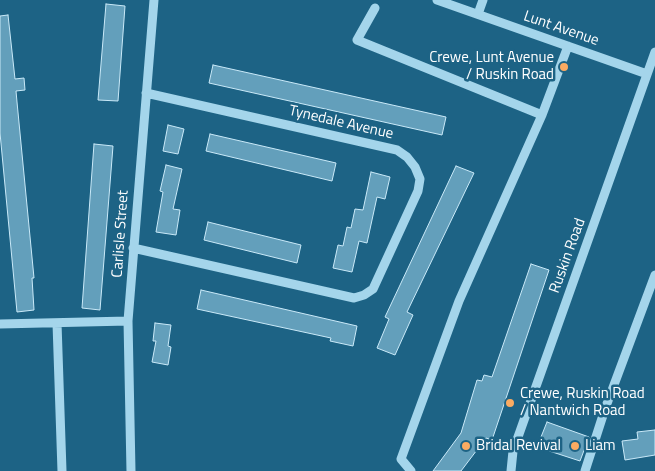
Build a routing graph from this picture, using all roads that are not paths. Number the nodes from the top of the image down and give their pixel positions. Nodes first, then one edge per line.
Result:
1 (154, 0) edge
2 (437, 0) edge
3 (483, 0) edge
4 (374, 8) dead end
5 (478, 14) junction
6 (568, 46) junction
7 (655, 52) edge
8 (647, 74) junction
9 (146, 93) junction
10 (542, 115) junction
11 (133, 248) junction
12 (655, 275) edge
13 (128, 321) junction
14 (57, 323) junction
15 (0, 324) edge
16 (62, 471) edge
17 (131, 471) edge
18 (411, 471) edge
19 (512, 471) edge
20 (585, 471) edge

1 - 9 street, Carlisle Street
2 - 5 street, Lunt Avenue
3 - 5 street
4 - 10 street
5 - 6 street, Lunt Avenue
6 - 8 street, Lunt Avenue
6 - 10 street
7 - 8 street, Ruskin Road
8 - 19 street, Ruskin Road
9 - 11 street, Carlisle Street
9 - 11 street, Tynedale Avenue
10 - 18 street
11 - 13 street, Carlisle Street
12 - 20 street
13 - 14 street
13 - 17 street, Carlisle Street
14 - 15 street
14 - 16 street

